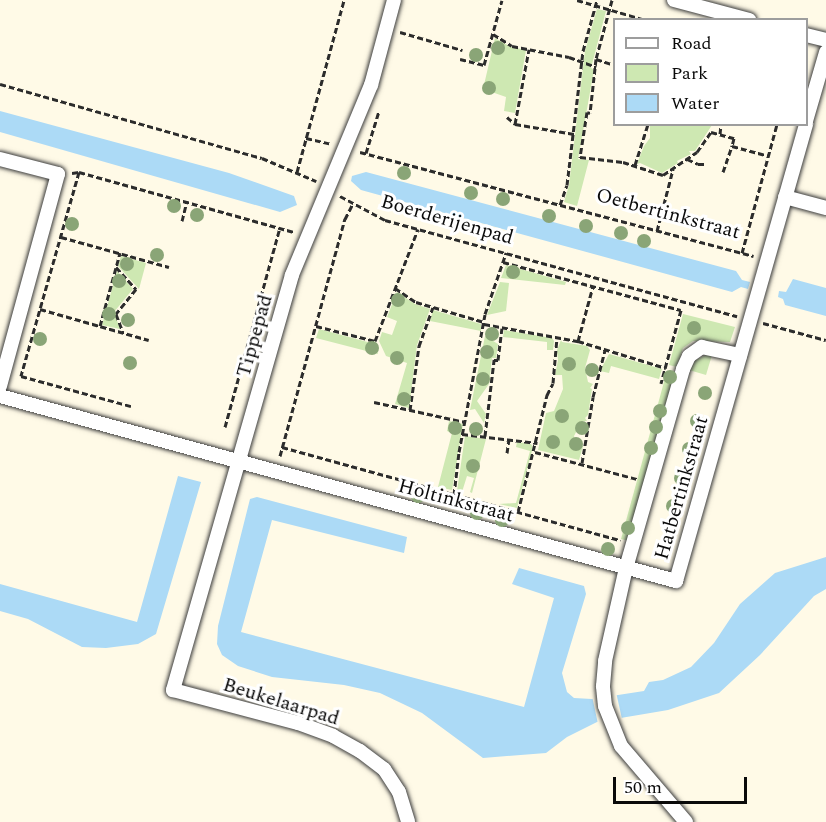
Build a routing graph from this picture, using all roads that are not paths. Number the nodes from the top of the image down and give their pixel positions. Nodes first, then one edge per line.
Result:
1 (394, 0) edge
2 (674, 0) edge
3 (742, 18) edge
4 (808, 34) edge
5 (826, 40) edge
6 (826, 52) edge
7 (808, 116) edge
8 (805, 126) edge
9 (0, 159) edge
10 (785, 197) junction
11 (826, 208) edge
12 (740, 355) junction
13 (0, 387) edge
14 (0, 396) edge
15 (240, 463) junction
16 (626, 568) junction
17 (173, 690) joint
18 (408, 822) edge
19 (686, 822) edge

1 - 15 street, Tippepad
2 - 3 street
4 - 5 street
6 - 7 street
8 - 10 street
9 - 13 street
10 - 11 street
10 - 12 street, Hatbertinkstraat
12 - 16 street, Hatbertinkstraat
12 - 16 street, Hatbertinkstraat
14 - 15 street, Holtinkstraat
15 - 16 street, Holtinkstraat
15 - 17 street, Tippepad
16 - 19 street, Hatbertinkstraat
17 - 18 street, Beukelaarpad

